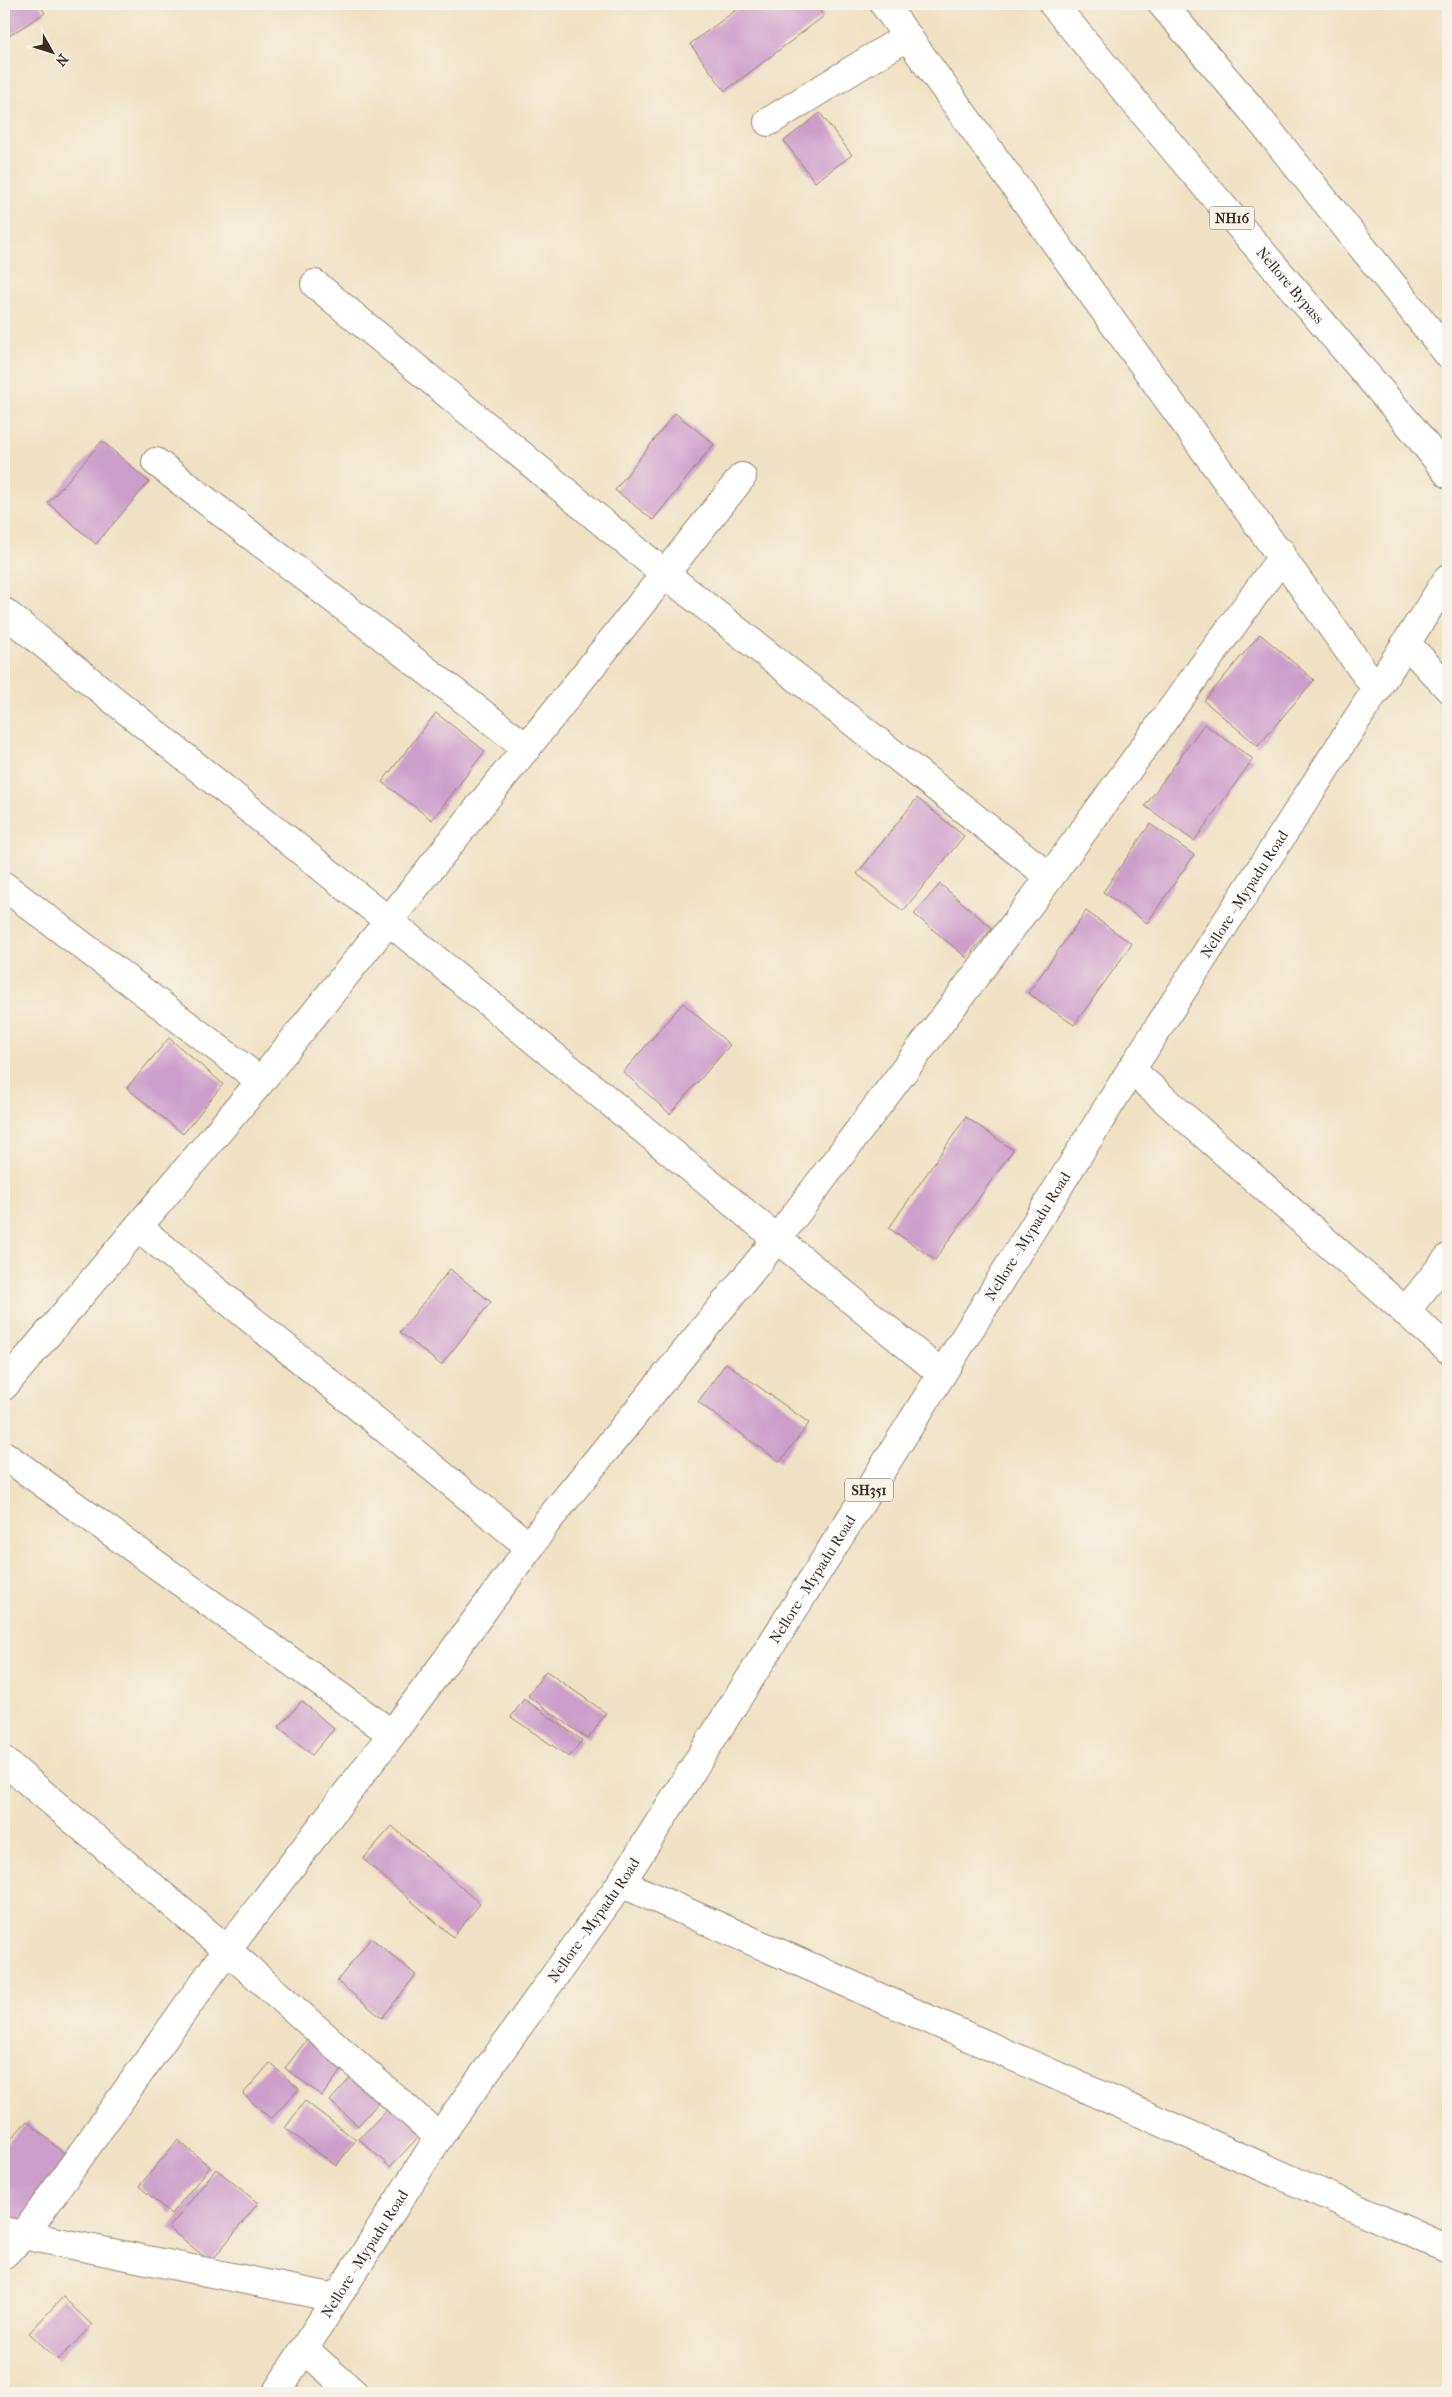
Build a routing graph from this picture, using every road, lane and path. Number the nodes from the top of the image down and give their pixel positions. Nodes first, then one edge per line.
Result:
1 (884, 4) edge
2 (1053, 4) edge
3 (1162, 4) edge
4 (908, 36) junction
5 (768, 122) dead end
6 (315, 284) dead end
7 (1448, 354) edge
8 (156, 462) dead end
9 (1448, 474) edge
10 (742, 477) dead end
11 (1281, 554) junction
12 (665, 574) junction
13 (1448, 578) edge
14 (4, 612) edge
15 (1407, 644) junction
16 (1448, 688) edge
17 (1378, 690) junction
18 (527, 748) junction
19 (1050, 877) junction
20 (4, 886) edge
21 (390, 922) junction
22 (1131, 1070) junction
23 (261, 1081) junction
24 (138, 1227) junction
25 (777, 1239) junction
26 (1448, 1258) edge
27 (1405, 1312) junction
28 (1448, 1349) edge
29 (942, 1374) junction
30 (4, 1386) edge
31 (4, 1455) edge
32 (530, 1547) junction
33 (392, 1734) junction
34 (4, 1761) edge
35 (621, 1883) junction
36 (228, 1950) junction
37 (439, 2136) junction
38 (10, 2240) edge
39 (1448, 2249) edge
40 (336, 2298) junction
41 (304, 2349) junction
42 (276, 2393) edge
43 (354, 2393) edge

1 - 4 main road
2 - 9 main road, Nellore Bypass / NH16
3 - 7 main road
4 - 5 main road
4 - 11 main road
6 - 12 main road
8 - 18 main road
10 - 12 main road
11 - 17 main road
11 - 19 main road
12 - 18 main road
12 - 19 main road
13 - 15 main road, Nellore - Mypadu Road / SH351
14 - 21 main road
15 - 16 main road
15 - 17 main road, Nellore - Mypadu Road / SH351
17 - 22 main road, Nellore - Mypadu Road / SH351
18 - 21 main road
19 - 25 main road
20 - 23 main road
21 - 23 main road
21 - 25 main road
22 - 27 main road
22 - 29 main road, Nellore - Mypadu Road / SH351
23 - 24 main road
24 - 30 main road
24 - 32 main road
25 - 29 main road
25 - 32 main road
26 - 27 main road
27 - 28 main road
29 - 35 main road, Nellore - Mypadu Road / SH351
31 - 33 main road
32 - 33 main road
33 - 36 main road
34 - 36 main road
35 - 37 main road, Nellore - Mypadu Road / SH351
35 - 39 main road
36 - 37 main road
36 - 38 main road
37 - 40 main road, Nellore - Mypadu Road / SH351
38 - 40 main road
40 - 41 main road, Nellore - Mypadu Road / SH351
41 - 42 main road, Nellore - Mypadu Road / SH351
41 - 43 main road

